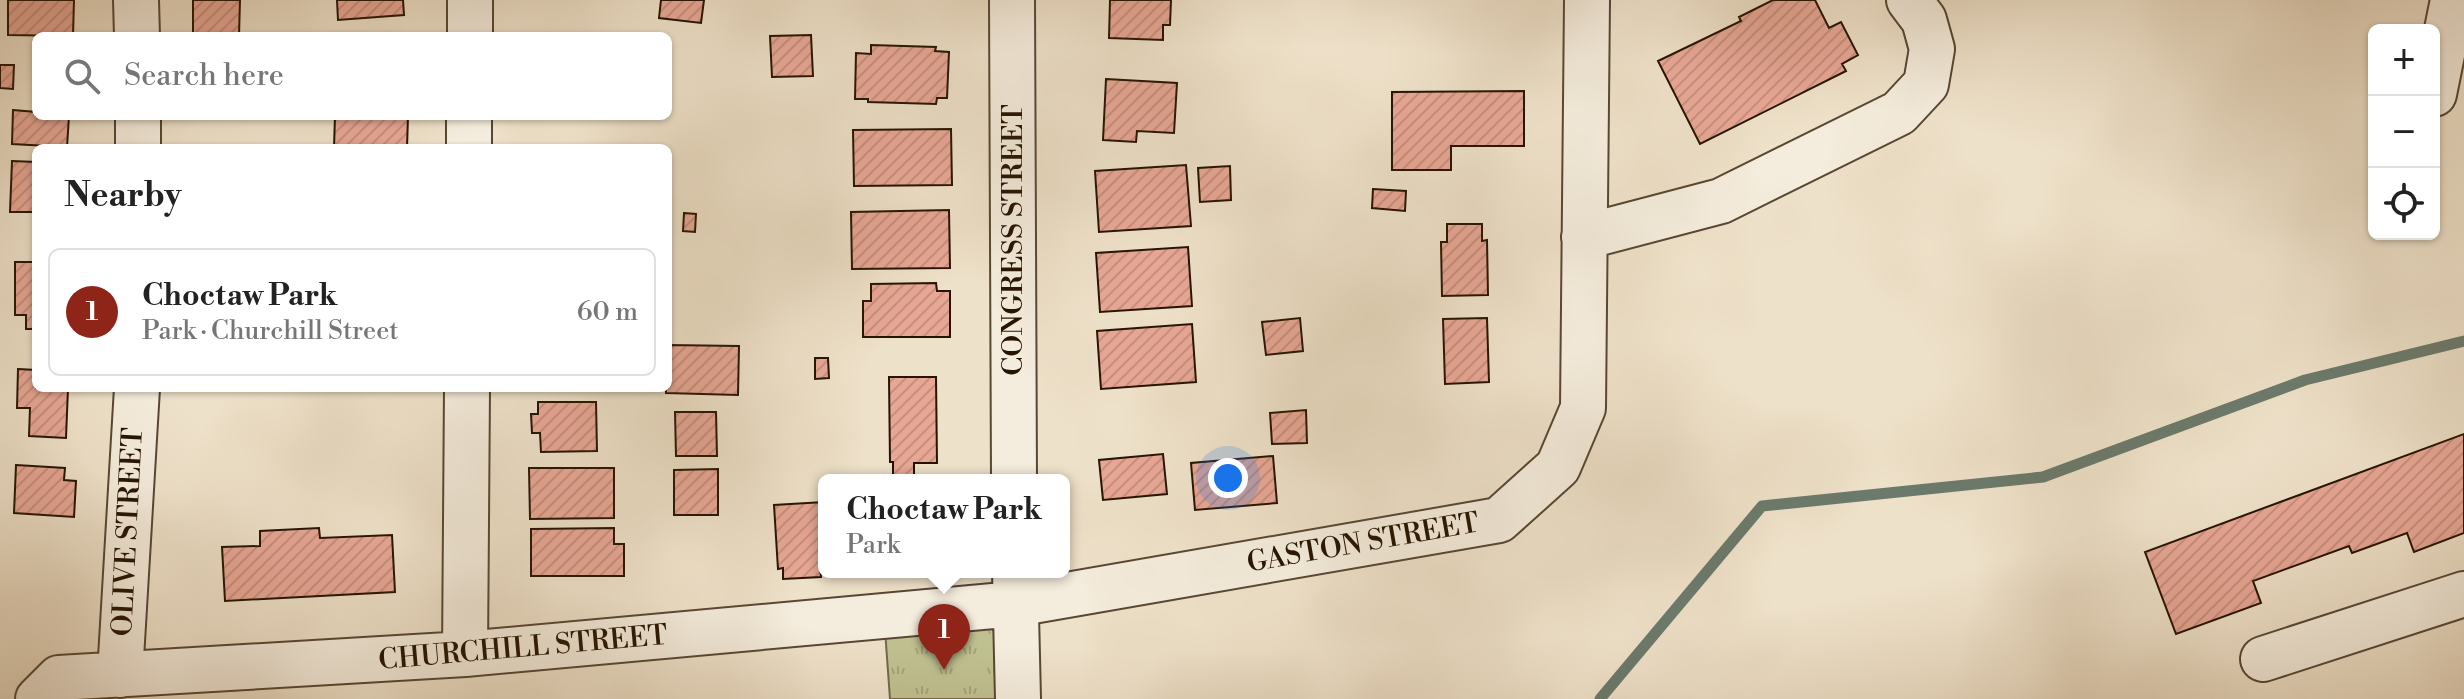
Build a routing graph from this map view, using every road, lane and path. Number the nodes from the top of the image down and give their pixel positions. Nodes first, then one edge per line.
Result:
1 (136, 0) edge
2 (470, 0) edge
3 (1012, 0) edge
4 (1587, 0) edge
5 (1909, 0) edge
6 (2453, 0) edge
7 (137, 32) edge
8 (470, 32) edge
9 (2440, 64) edge
10 (138, 120) edge
11 (469, 120) edge
12 (138, 144) edge
13 (469, 144) edge
14 (1584, 237) junction
15 (137, 392) edge
16 (467, 392) edge
17 (1014, 474) edge
18 (1015, 588) edge
19 (2464, 594) edge
20 (465, 654) junction
21 (2263, 659) dead end
22 (120, 675) junction
23 (38, 699) edge
24 (1018, 699) edge

1 - 7 street
2 - 8 street
3 - 17 street, CONGRESS STREET
4 - 14 street, GASTON STREET
5 - 14 street
6 - 9 street
10 - 12 street
11 - 13 street
14 - 18 street, GASTON STREET
15 - 22 street, OLIVE STREET
16 - 20 street
18 - 20 street, CHURCHILL STREET
18 - 24 street
19 - 21 street
20 - 22 street, CHURCHILL STREET
22 - 23 street, CHURCHILL STREET

